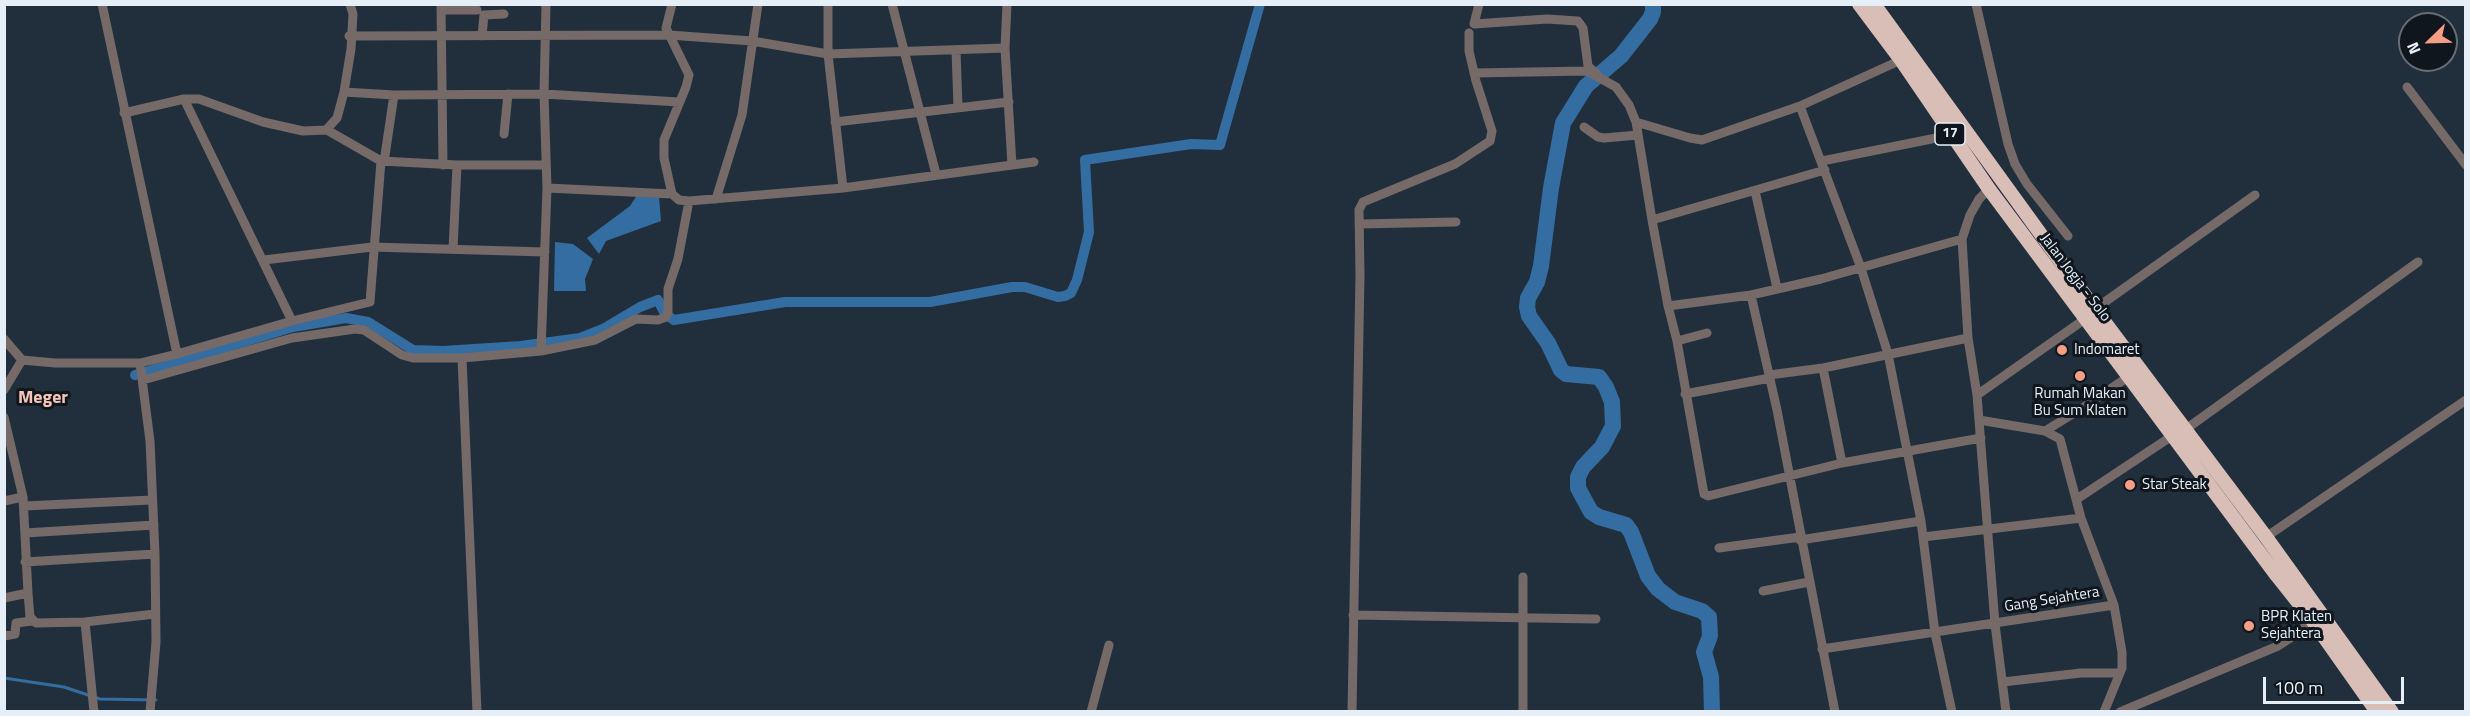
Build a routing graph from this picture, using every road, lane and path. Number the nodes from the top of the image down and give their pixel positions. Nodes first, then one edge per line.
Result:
1 (102, 4) edge
2 (350, 4) edge
3 (546, 4) edge
4 (672, 4) edge
5 (758, 4) edge
6 (828, 4) edge
7 (892, 4) edge
8 (1007, 4) edge
9 (1479, 4) edge
10 (1859, 4) edge
11 (1874, 4) edge
12 (1976, 4) edge
13 (441, 7) edge
14 (477, 10) dead end
15 (504, 14) dead end
16 (1469, 33) dead end
17 (545, 34) junction
18 (669, 35) junction
19 (351, 36) junction
20 (482, 36) junction
21 (441, 37) junction
22 (752, 41) junction
23 (1005, 48) junction
24 (956, 50) junction
25 (903, 51) junction
26 (828, 54) junction
27 (1901, 60) junction
28 (1474, 73) junction
29 (1593, 74) junction
30 (2407, 87) dead end
31 (344, 92) junction
32 (394, 94) junction
33 (442, 94) junction
34 (508, 94) junction
35 (544, 94) junction
36 (183, 99) junction
37 (679, 102) junction
38 (1009, 102) junction
39 (1800, 106) junction
40 (958, 107) junction
41 (920, 111) junction
42 (124, 113) junction
43 (1636, 122) junction
44 (835, 123) junction
45 (1584, 127) dead end
46 (327, 130) junction
47 (504, 134) dead end
48 (1638, 135) junction
49 (1951, 135) junction
50 (382, 161) junction
51 (1034, 162) dead end
52 (443, 165) junction
53 (457, 165) junction
54 (545, 165) junction
55 (1012, 165) junction
56 (2466, 165) edge
57 (1823, 166) junction
58 (936, 174) junction
59 (547, 188) junction
60 (843, 188) junction
61 (1989, 189) junction
62 (1755, 192) junction
63 (672, 194) junction
64 (2255, 195) dead end
65 (716, 199) junction
66 (689, 201) junction
67 (1652, 220) junction
68 (1456, 222) dead end
69 (1359, 224) junction
70 (2068, 236) dead end
71 (1962, 239) junction
72 (373, 247) junction
73 (453, 249) junction
74 (545, 252) junction
75 (2054, 253) junction
76 (264, 260) junction
77 (2043, 262) junction
78 (2418, 262) dead end
79 (1861, 268) junction
80 (1777, 288) junction
81 (1751, 295) junction
82 (1668, 306) junction
83 (2090, 314) junction
84 (292, 321) junction
85 (1707, 333) dead end
86 (1968, 338) junction
87 (4, 339) edge
88 (1677, 341) junction
89 (541, 351) junction
90 (177, 354) junction
91 (1888, 354) junction
92 (462, 358) junction
93 (22, 360) junction
94 (140, 363) junction
95 (1823, 368) junction
96 (1769, 377) junction
97 (2128, 377) junction
98 (143, 380) junction
99 (4, 390) edge
100 (1685, 394) junction
101 (1977, 395) junction
102 (2466, 400) edge
103 (4, 417) edge
104 (1979, 420) junction
105 (2186, 429) junction
106 (2045, 431) junction
107 (2172, 436) junction
108 (1981, 438) junction
109 (1906, 450) junction
110 (1842, 463) junction
111 (1788, 475) junction
112 (2077, 499) junction
113 (153, 500) junction
114 (4, 501) edge
115 (24, 501) junction
116 (2081, 518) junction
117 (1921, 521) junction
118 (154, 525) junction
119 (1988, 529) junction
120 (25, 533) junction
121 (1923, 537) junction
122 (2266, 537) junction
123 (1800, 538) junction
124 (1719, 548) dead end
125 (155, 554) junction
126 (26, 562) junction
127 (1523, 577) dead end
128 (1809, 582) junction
129 (1763, 591) dead end
130 (28, 593) junction
131 (4, 598) edge
132 (2114, 604) junction
133 (155, 614) junction
134 (1353, 615) junction
135 (1523, 619) junction
136 (1596, 619) dead end
137 (2312, 620) junction
138 (32, 621) junction
139 (85, 622) junction
140 (1995, 624) junction
141 (1935, 633) junction
142 (4, 636) edge
143 (1109, 645) dead end
144 (1822, 649) junction
145 (2120, 672) junction
146 (2003, 682) junction
147 (94, 711) edge
148 (150, 711) edge
149 (477, 711) edge
150 (1091, 711) edge
151 (1352, 711) edge
152 (1523, 711) edge
153 (1835, 711) edge
154 (1952, 711) edge
155 (2006, 711) edge
156 (2104, 711) edge
157 (2121, 711) edge
158 (2377, 711) edge
159 (2392, 711) edge

1 - 42 street
2 - 19 street
3 - 17 street
4 - 18 street
5 - 22 street
6 - 26 street
7 - 25 street
8 - 23 street
9 - 29 street
10 - 27 highway, Jalan Jogja - Solo / 17
11 - 75 highway, 17
12 - 70 street
13 - 14 street
13 - 21 street
15 - 20 street
16 - 28 street
17 - 18 street
17 - 20 street
17 - 35 street
18 - 22 street
18 - 37 street
19 - 21 street
19 - 31 street
20 - 21 street
21 - 33 street
22 - 26 street
22 - 65 street
23 - 24 street
23 - 38 street
24 - 25 street
24 - 40 street
25 - 26 street
25 - 41 street
26 - 44 street
27 - 39 street
27 - 49 highway, Jalan Jogja - Solo / 17
28 - 29 street
28 - 69 street
29 - 43 street
30 - 56 street
31 - 32 street
31 - 46 street
32 - 33 street
32 - 50 street
33 - 34 street
33 - 52 street
34 - 35 street
34 - 47 street
35 - 37 street
35 - 54 street
36 - 42 street
36 - 46 street
36 - 76 street
37 - 63 street
38 - 40 street
38 - 55 street
39 - 43 street
39 - 57 street
40 - 41 street
41 - 44 street
41 - 58 street
42 - 90 street
43 - 48 street
44 - 60 street
45 - 48 street
46 - 50 street
48 - 67 street
49 - 57 street
49 - 61 highway, Jalan Jogja - Solo / 17
50 - 52 street
50 - 72 street
51 - 55 street
52 - 53 street
53 - 54 street
53 - 73 street
54 - 59 street
55 - 58 street
57 - 62 street
57 - 79 street
58 - 60 street
59 - 63 street
59 - 74 street
60 - 65 street
61 - 71 street
61 - 77 highway, Jalan Jogja - Solo / 17
62 - 67 street
62 - 80 street
63 - 66 street
64 - 83 street
65 - 66 street
66 - 89 street
67 - 82 street
68 - 69 street
69 - 134 street
71 - 79 street
71 - 86 street
72 - 73 street
72 - 76 street
72 - 84 street
73 - 74 street
74 - 89 street
75 - 77 highway
75 - 83 highway, Jalan Jogja - Solo / 17
76 - 84 street
77 - 83 highway, Jalan Jogja - Solo / 17
78 - 105 street
79 - 80 street
79 - 91 street
80 - 81 street
81 - 82 street
81 - 96 street
82 - 88 street
83 - 97 highway, Jalan Jogja - Solo / 17
83 - 101 street
83 - 105 highway, Jalan Jogja - Solo / 17
84 - 90 street
85 - 88 street
86 - 91 street
86 - 101 street
87 - 93 street
88 - 100 street
89 - 92 street
90 - 94 street
91 - 95 street
91 - 109 street
92 - 98 street
92 - 149 street
93 - 94 street
93 - 99 street
94 - 98 street
95 - 96 street
95 - 110 street
96 - 100 street
96 - 111 street
97 - 106 street
97 - 107 highway, Jalan Jogja - Solo / 17
98 - 113 street
100 - 111 street
101 - 104 street
102 - 122 street
103 - 115 street
104 - 106 street
104 - 108 street
105 - 122 highway, Jalan Jogja - Solo / 17
106 - 112 street
107 - 112 street
107 - 137 highway, Jalan Jogja - Solo / 17
108 - 109 street
108 - 119 street
109 - 110 street
109 - 117 street
110 - 111 street
111 - 123 street
112 - 116 street
113 - 115 street
113 - 118 street
114 - 115 street
115 - 120 street
116 - 119 street
116 - 132 street
117 - 121 street
117 - 123 street
118 - 120 street
118 - 125 street
119 - 121 street
119 - 140 street
120 - 126 street
121 - 141 street
122 - 159 highway, Jalan Jogja - Solo / 17
123 - 124 street
123 - 128 street
125 - 126 street
125 - 133 street
126 - 130 street
127 - 135 street
128 - 129 street
128 - 144 street
130 - 131 street
130 - 138 street
132 - 140 street, Gang Sejahtera
132 - 145 street
133 - 139 street
133 - 148 street
134 - 135 street
134 - 151 street
135 - 136 street
135 - 152 street
137 - 157 street
137 - 158 highway, Jalan Jogja - Solo / 17
138 - 139 street
138 - 142 street
139 - 147 street
140 - 141 street, Gang Sejahtera
140 - 146 street
141 - 144 street, Gang Sejahtera
141 - 154 street
143 - 150 street
144 - 153 street
145 - 146 street
145 - 156 street
146 - 155 street

